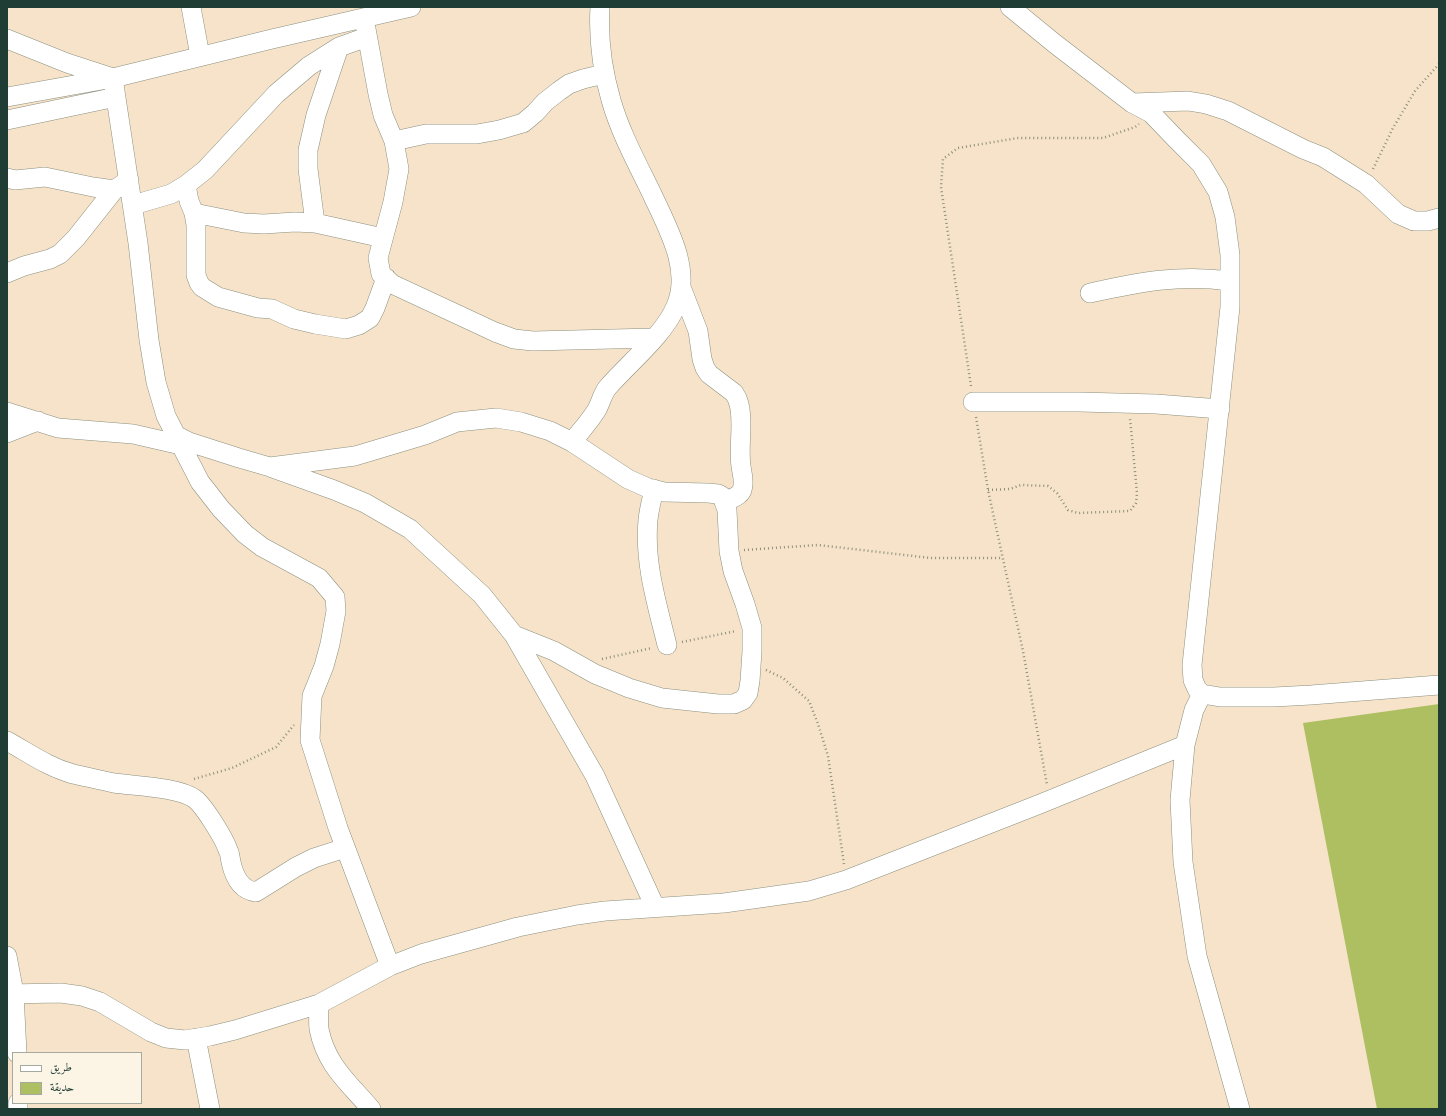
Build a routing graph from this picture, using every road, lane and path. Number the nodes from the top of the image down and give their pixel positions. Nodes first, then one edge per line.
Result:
1 (191, 7) edge
2 (411, 7) edge
3 (600, 7) edge
4 (1010, 7) edge
5 (357, 15) edge
6 (367, 37) junction
7 (7, 39) edge
8 (340, 48) junction
9 (200, 56) junction
10 (1439, 64) edge
11 (604, 74) junction
12 (113, 78) junction
13 (7, 97) edge
14 (116, 97) junction
15 (1132, 103) junction
16 (7, 120) edge
17 (394, 141) junction
18 (7, 178) edge
19 (1366, 184) junction
20 (121, 185) junction
21 (186, 185) junction
22 (133, 206) junction
23 (194, 213) junction
24 (1439, 218) edge
25 (315, 224) junction
26 (383, 238) junction
27 (7, 273) edge
28 (386, 278) junction
29 (1230, 281) junction
30 (681, 287) junction
31 (1090, 292) dead end
32 (653, 338) junction
33 (973, 402) dead end
34 (1129, 404) junction
35 (1220, 409) junction
36 (7, 412) edge
37 (38, 421) junction
38 (7, 434) edge
39 (179, 441) junction
40 (572, 442) junction
41 (270, 467) junction
42 (654, 489) junction
43 (988, 490) dead end
44 (724, 502) junction
45 (730, 551) junction
46 (1002, 558) dead end
47 (514, 635) junction
48 (667, 645) dead end
49 (752, 663) junction
50 (1439, 685) edge
51 (1202, 694) junction
52 (298, 719) dead end
53 (7, 742) edge
54 (1185, 745) junction
55 (189, 781) dead end
56 (346, 848) junction
57 (846, 880) junction
58 (655, 907) junction
59 (7, 956) edge
60 (390, 966) junction
61 (10, 994) edge
62 (319, 1004) junction
63 (196, 1038) junction
64 (17, 1052) edge
65 (210, 1109) edge
66 (371, 1109) edge
67 (1240, 1109) edge

1 - 9 street
2 - 5 street
3 - 11 street
4 - 15 street
5 - 6 street
5 - 9 street
6 - 8 street
6 - 17 street
7 - 12 street
8 - 21 street
8 - 25 street
9 - 12 street
10 - 19 path
11 - 17 street
11 - 30 street
12 - 13 street
12 - 14 street
14 - 16 street
14 - 20 street
15 - 19 street
15 - 29 street
17 - 26 street
18 - 20 street
19 - 24 street
20 - 22 street
20 - 27 street
21 - 22 street
21 - 23 street
22 - 39 street
23 - 25 street
23 - 28 street
25 - 26 street
26 - 28 street
28 - 32 street
29 - 31 street
29 - 35 street
30 - 32 street
30 - 44 street
32 - 40 street
33 - 34 street
34 - 35 street
34 - 43 path
35 - 51 street
36 - 37 street
37 - 38 street
37 - 39 street
39 - 41 street
39 - 56 street
40 - 41 street
40 - 42 street
41 - 47 street
42 - 44 street
42 - 48 street
44 - 45 street
45 - 46 path
45 - 49 street
47 - 49 street
47 - 58 street
49 - 57 path
50 - 51 street
51 - 54 street
52 - 55 path
53 - 56 street
54 - 57 street
54 - 67 street
56 - 60 street
57 - 58 street
58 - 60 street
59 - 61 street
60 - 62 street
61 - 63 street
61 - 64 street
62 - 63 street
62 - 66 street
63 - 65 street

